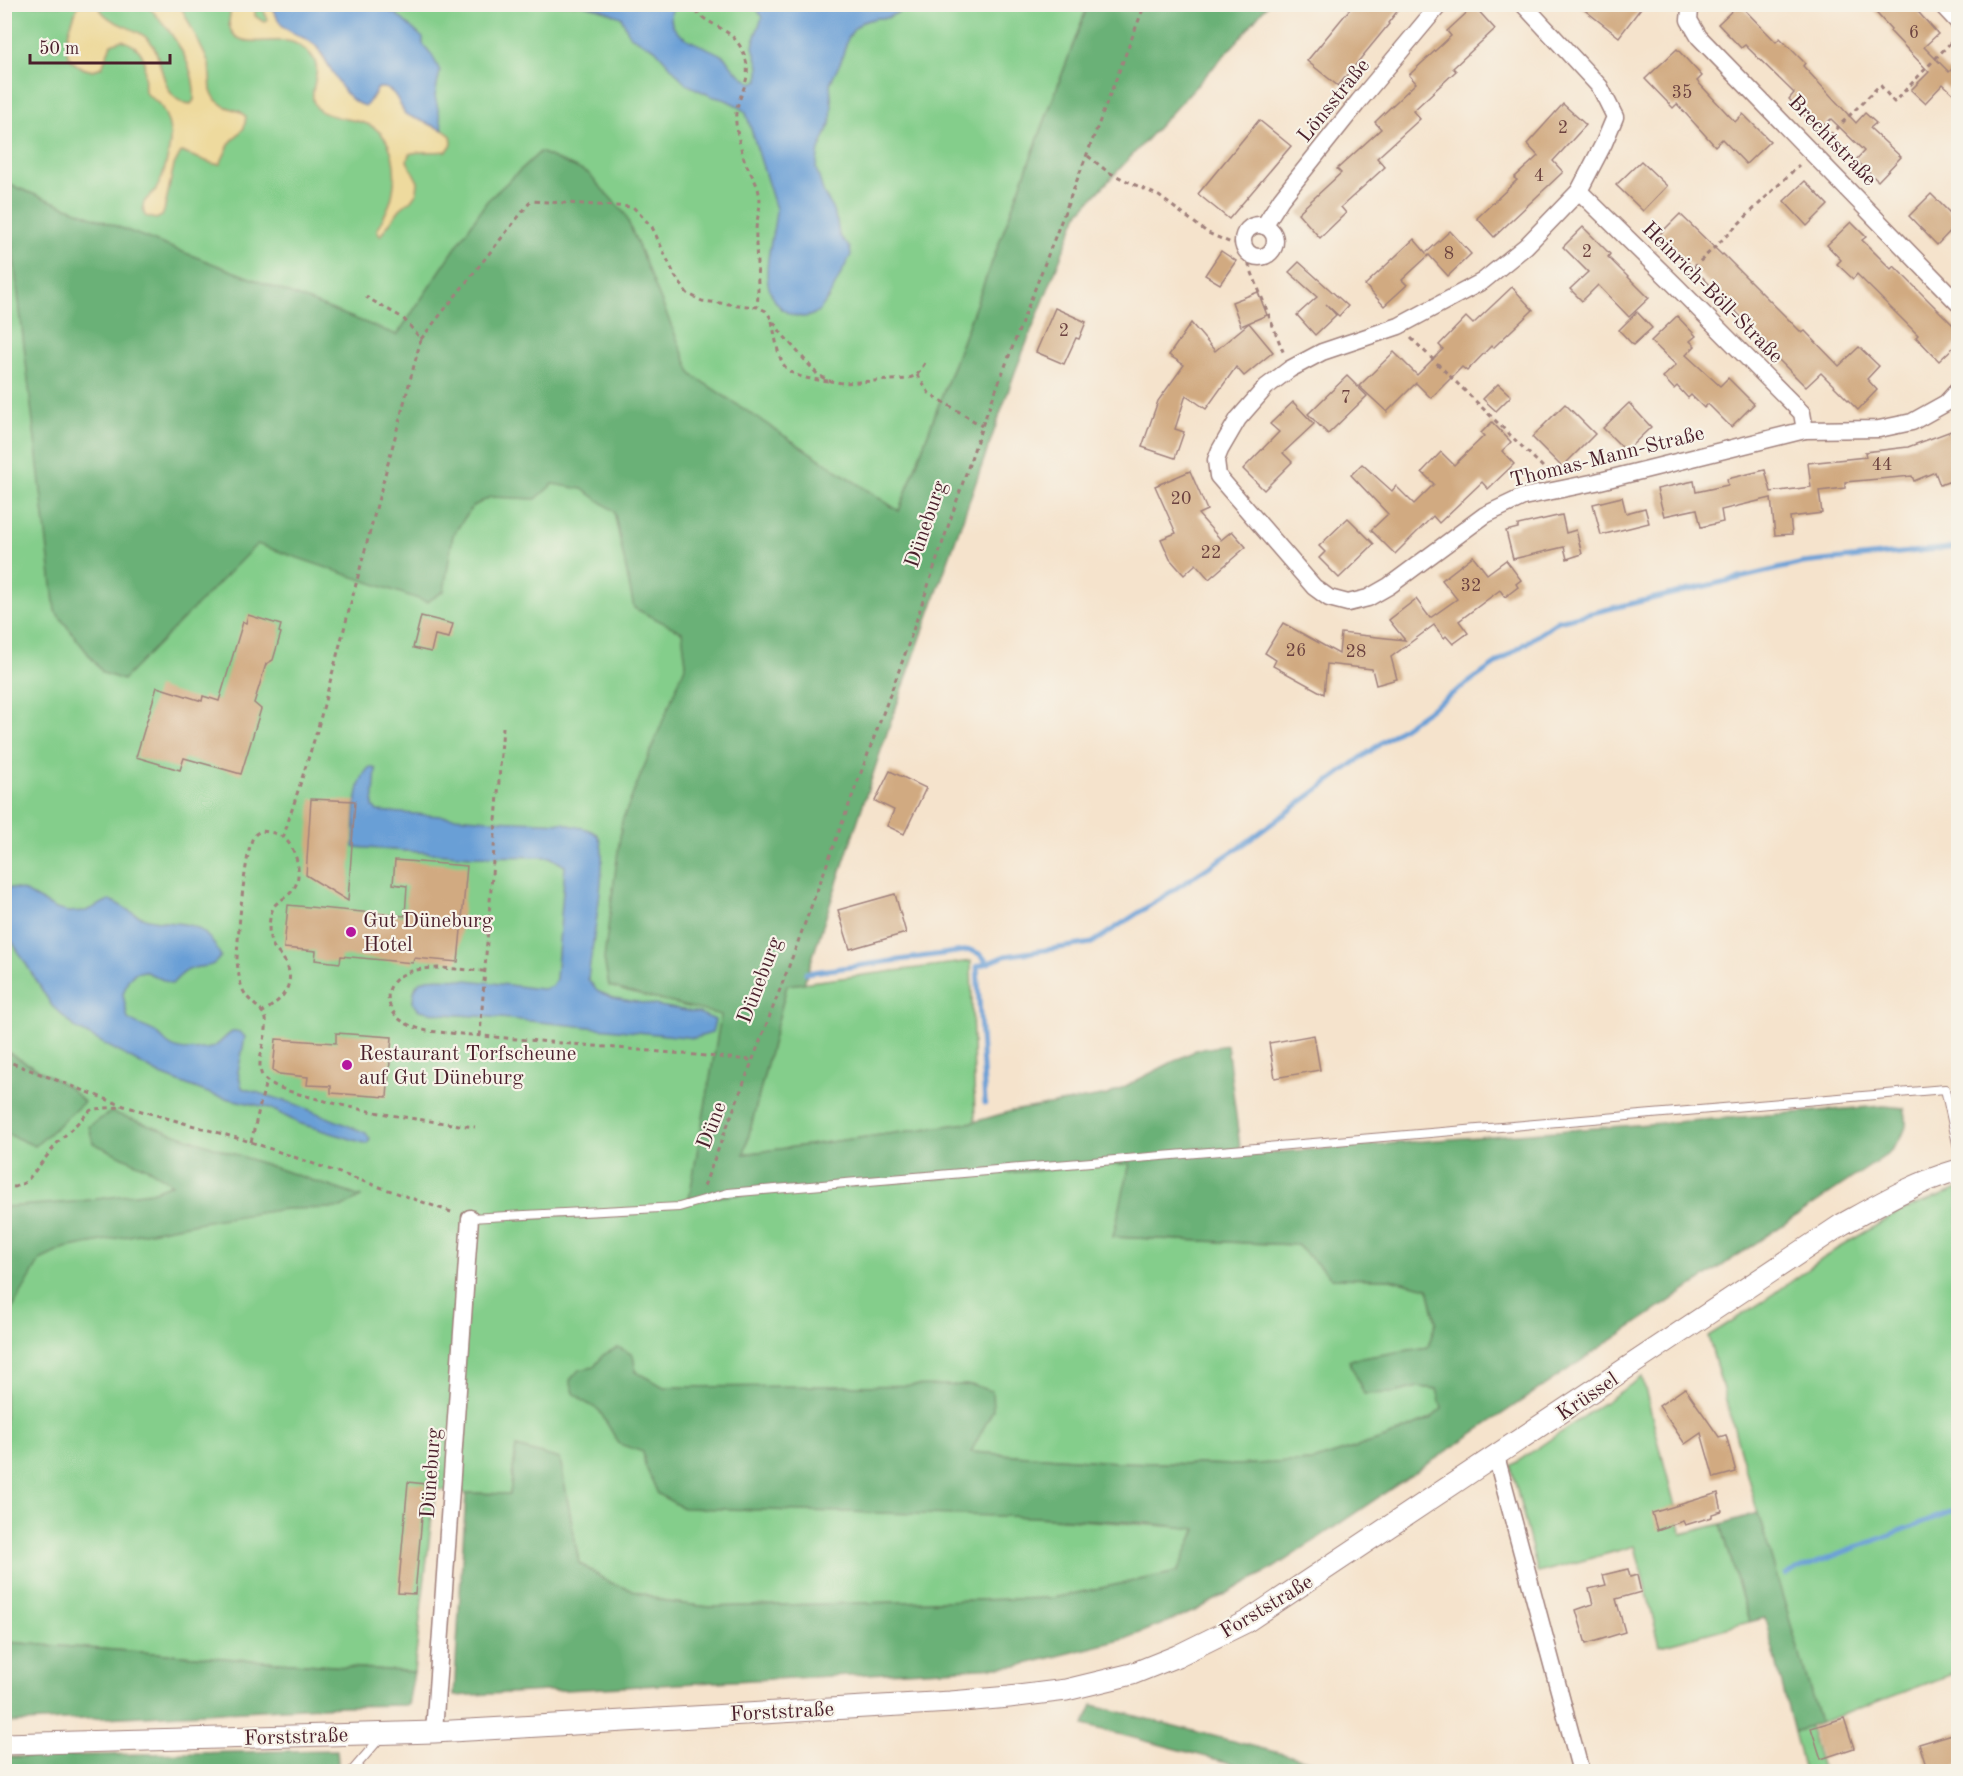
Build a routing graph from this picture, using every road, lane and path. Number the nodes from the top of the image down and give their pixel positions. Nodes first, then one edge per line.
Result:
1 (690, 4) edge
2 (1145, 4) edge
3 (1440, 4) edge
4 (1523, 4) edge
5 (1694, 4) edge
6 (1941, 4) edge
7 (1959, 22) edge
8 (1087, 156) junction
9 (1579, 191) junction
10 (1264, 226) junction
11 (1248, 249) junction
12 (366, 297) dead end
13 (1959, 303) edge
14 (757, 307) junction
15 (771, 319) junction
16 (1399, 326) junction
17 (421, 339) junction
18 (927, 360) dead end
19 (1290, 369) junction
20 (917, 375) junction
21 (830, 381) junction
22 (1959, 390) edge
23 (982, 426) junction
24 (1805, 430) junction
25 (1564, 487) junction
26 (503, 727) dead end
27 (284, 838) junction
28 (484, 971) junction
29 (261, 1013) junction
30 (480, 1036) junction
31 (4, 1060) edge
32 (752, 1060) junction
33 (266, 1081) junction
34 (124, 1106) junction
35 (475, 1127) dead end
36 (250, 1142) junction
37 (1959, 1148) edge
38 (1959, 1170) edge
39 (4, 1186) edge
40 (702, 1201) junction
41 (470, 1218) junction
42 (1496, 1456) junction
43 (434, 1732) junction
44 (385, 1733) junction
45 (4, 1744) edge
46 (351, 1772) edge
47 (1581, 1772) edge

1 - 14 path
2 - 8 path, Düneburg
3 - 10 street, Lönsstraße
4 - 9 street, Thomas-Mann-Straße
5 - 13 street, Brechtstraße
6 - 7 street
8 - 11 path
8 - 23 path, Düneburg
9 - 16 street, Thomas-Mann-Straße
9 - 24 street, Heinrich-Böll-Straße
10 - 11 street
10 - 11 street
11 - 19 path
12 - 17 path
14 - 15 path
14 - 17 path
15 - 21 path
15 - 21 path
16 - 19 street, Thomas-Mann-Straße
16 - 25 path
17 - 27 path
18 - 20 path
19 - 25 street, Thomas-Mann-Straße
20 - 21 path
20 - 23 path
22 - 24 street, Thomas-Mann-Straße
23 - 32 path, Düneburg
24 - 25 street, Thomas-Mann-Straße
26 - 28 path
27 - 29 path
27 - 29 path
28 - 30 path
28 - 30 path
29 - 33 path
30 - 32 path
31 - 34 path
32 - 40 path, Düne
33 - 35 path
33 - 36 path
34 - 36 path
34 - 39 path
36 - 41 path
37 - 40 lane
38 - 42 street, Krüssel
40 - 41 lane
41 - 43 street, Düneburg
42 - 43 street, Forststraße
42 - 47 street
43 - 44 street, Forststraße
44 - 45 street, Forststraße
44 - 46 lane

